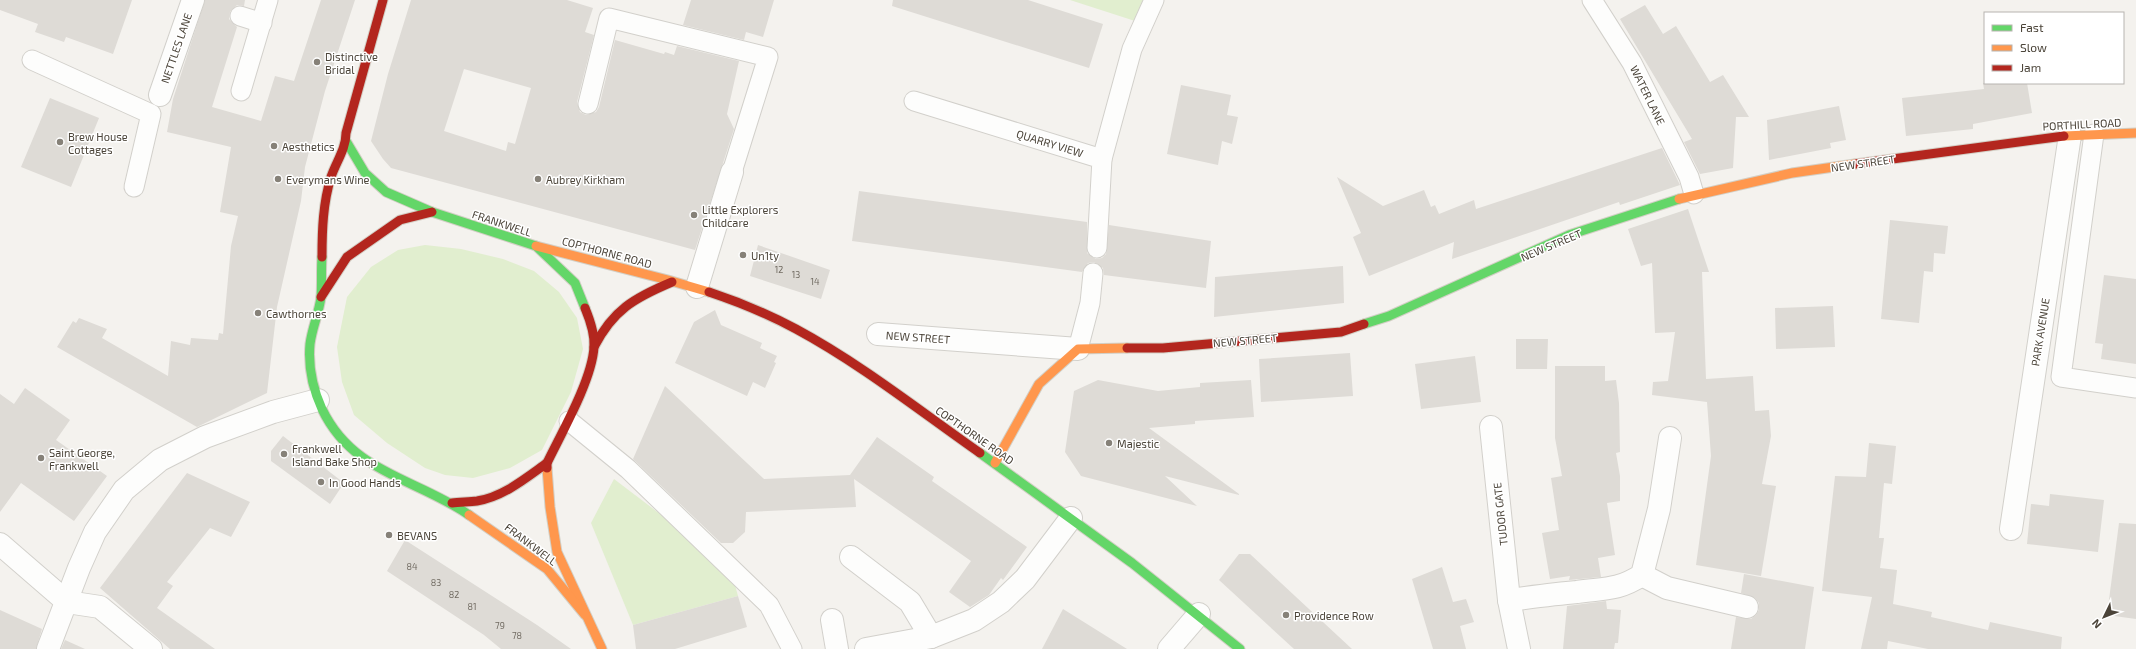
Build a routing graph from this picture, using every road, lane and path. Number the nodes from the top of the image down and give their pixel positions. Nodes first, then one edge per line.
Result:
1 (268, 0) edge
2 (383, 0) edge
3 (1154, 0) edge
4 (1592, 0) edge
5 (196, 2) edge
6 (240, 16) dead end
7 (262, 23) junction
8 (32, 60) dead end
9 (241, 91) dead end
10 (914, 100) dead end
11 (588, 104) dead end
12 (156, 105) junction
13 (2136, 133) edge
14 (2094, 134) junction
15 (2070, 135) junction
16 (2029, 140) joint
17 (346, 141) junction
18 (1102, 159) junction
19 (732, 172) joint
20 (134, 187) dead end
21 (1694, 194) junction
22 (432, 212) junction
23 (536, 246) junction
24 (1097, 248) dead end
25 (1093, 273) dead end
26 (672, 282) junction
27 (697, 288) junction
28 (321, 297) junction
29 (878, 334) dead end
30 (594, 347) junction
31 (1078, 349) junction
32 (2136, 388) edge
33 (318, 400) junction
34 (569, 421) junction
35 (1491, 427) dead end
36 (1670, 438) dead end
37 (548, 463) junction
38 (995, 463) junction
39 (452, 503) junction
40 (1071, 518) junction
41 (2011, 529) dead end
42 (0, 544) edge
43 (851, 557) dead end
44 (1642, 575) junction
45 (1509, 600) junction
46 (67, 602) junction
47 (1747, 607) dead end
48 (1199, 614) junction
49 (585, 615) junction
50 (832, 620) dead end
51 (931, 638) junction
52 (48, 649) edge
53 (151, 649) edge
54 (602, 649) edge
55 (792, 649) edge
56 (837, 649) edge
57 (866, 649) edge
58 (1169, 649) edge
59 (1240, 649) edge
60 (1519, 649) edge

1 - 7 lane
2 - 17 main road, FRANKWELL
3 - 18 lane
4 - 21 lane, WATER LANE
5 - 12 street, NETTLES LANE
6 - 7 lane
7 - 9 lane
8 - 12 lane
10 - 18 lane, QUARRY VIEW
11 - 19 lane
12 - 20 lane
13 - 14 main road, PORTHILL ROAD
14 - 15 main road, PORTHILL ROAD
14 - 32 lane
15 - 16 main road, PORTHILL ROAD
15 - 41 street, PARK AVENUE
16 - 21 main road, NEW STREET
17 - 22 main road, FRANKWELL
17 - 28 main road, FRANKWELL
18 - 24 lane
19 - 27 street
21 - 31 main road, NEW STREET
22 - 23 main road, FRANKWELL
22 - 28 main road, FRANKWELL
23 - 26 main road, COPTHORNE ROAD
23 - 30 main road, FRANKWELL
25 - 31 lane
26 - 27 main road, COPTHORNE ROAD
26 - 30 main road
27 - 38 main road, COPTHORNE ROAD
28 - 33 main road, FRANKWELL
29 - 31 street, NEW STREET
30 - 34 main road, FRANKWELL
31 - 38 main road
33 - 39 main road, FRANKWELL
33 - 46 street
34 - 37 main road, FRANKWELL
34 - 55 lane
35 - 45 street, TUDOR GATE
36 - 44 street
37 - 39 main road, FRANKWELL
37 - 49 main road, FRANKWELL
38 - 40 main road, COPTHORNE ROAD
39 - 49 main road, FRANKWELL
40 - 48 main road, COPTHORNE ROAD
40 - 51 street
42 - 46 street
43 - 51 street
44 - 45 street
44 - 47 street
45 - 60 street, TUDOR GATE
46 - 52 street
46 - 53 street
48 - 58 street
48 - 59 main road, COPTHORNE ROAD
49 - 54 main road, FRANKWELL
50 - 56 street
51 - 57 street

